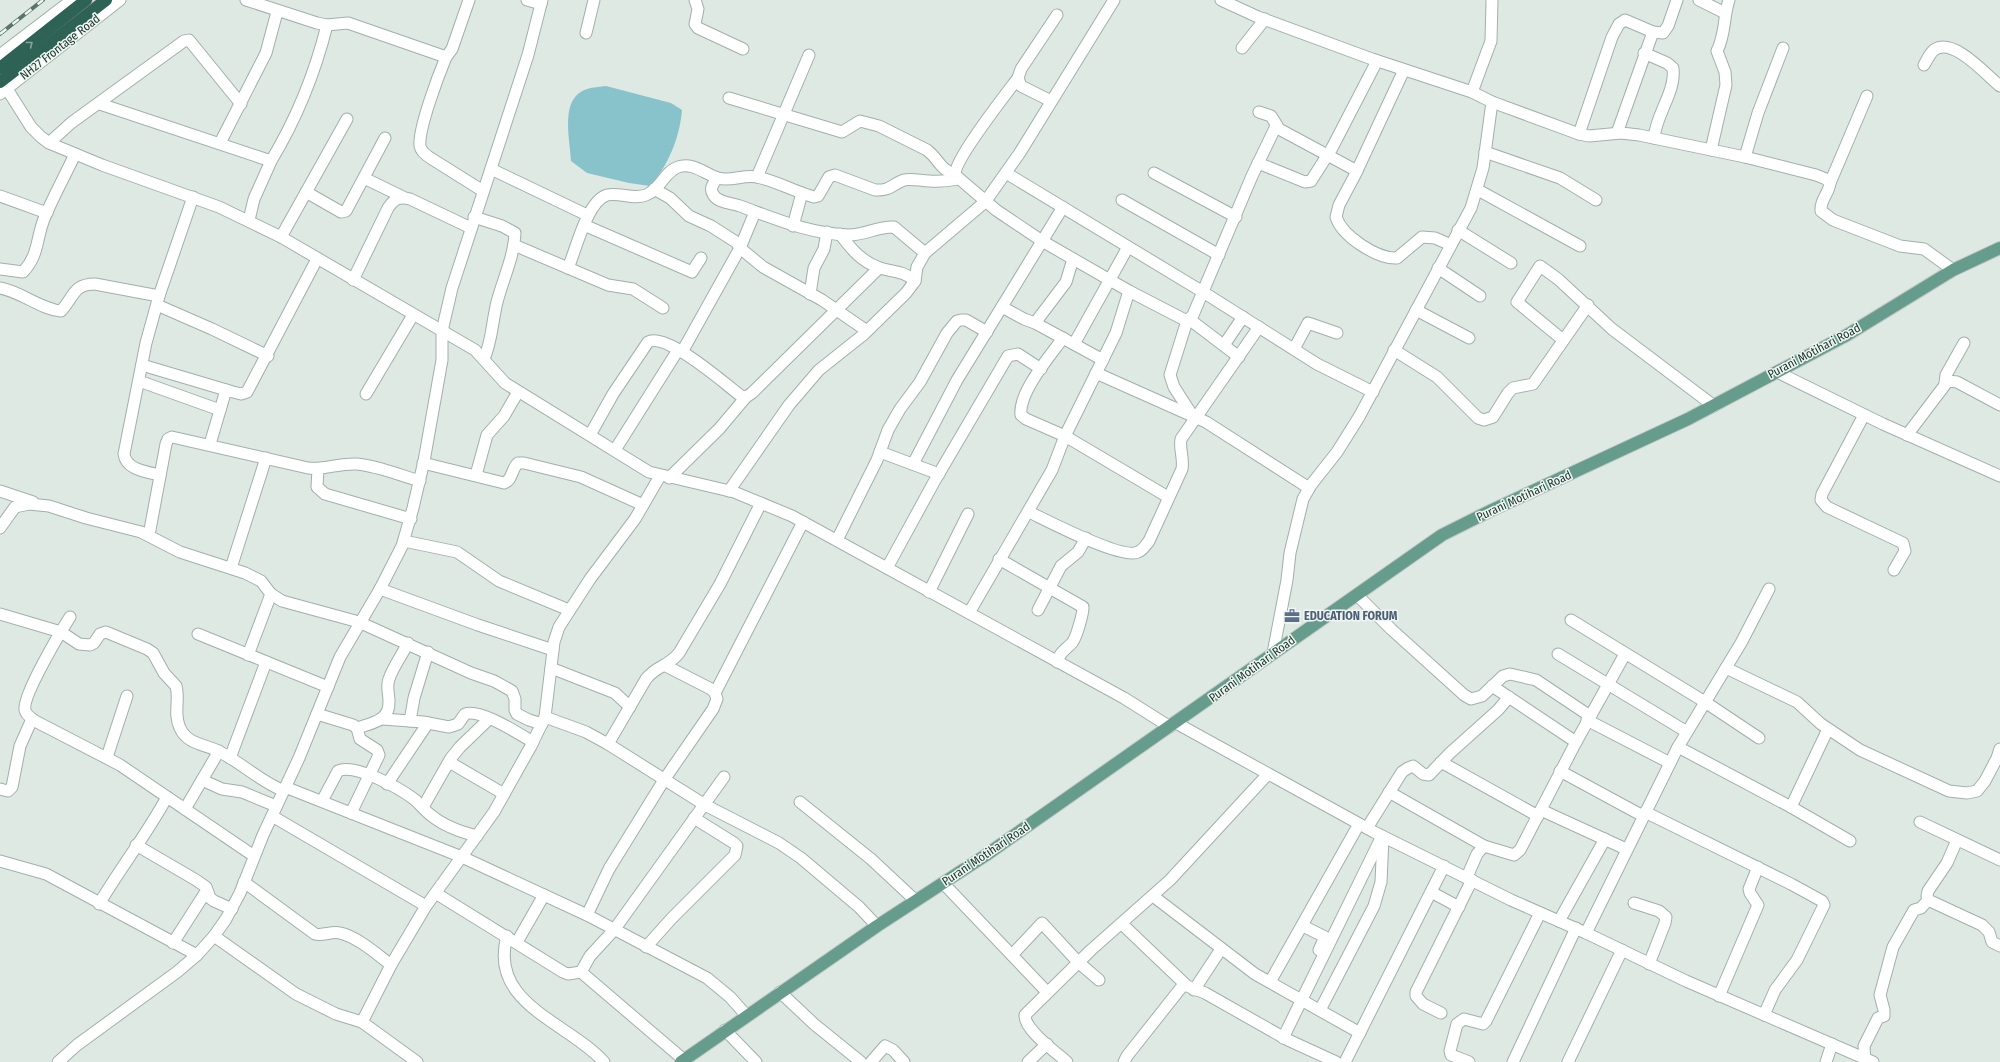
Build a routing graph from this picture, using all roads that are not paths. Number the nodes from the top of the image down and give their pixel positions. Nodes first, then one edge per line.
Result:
1 (72, 0) edge
2 (86, 0) edge
3 (106, 0) edge
4 (120, 0) edge
5 (246, 0) edge
6 (469, 0) edge
7 (527, 0) edge
8 (594, 0) edge
9 (695, 0) edge
10 (1114, 0) edge
11 (1221, 0) edge
12 (1492, 0) edge
13 (1677, 0) edge
14 (1699, 0) edge
15 (1729, 0) edge
16 (542, 2) edge
17 (1239, 4) edge
18 (277, 12) junction
19 (1725, 13) junction
20 (1056, 15) dead end
21 (1265, 20) junction
22 (327, 25) junction
23 (1653, 32) junction
24 (586, 33) dead end
25 (1242, 48) dead end
26 (1783, 48) dead end
27 (743, 49) dead end
28 (1644, 53) junction
29 (0, 55) edge
30 (809, 55) dead end
31 (446, 57) junction
32 (1377, 61) junction
33 (1924, 65) dead end
34 (0, 68) edge
35 (1404, 70) junction
36 (1018, 78) junction
37 (2000, 86) edge
38 (2, 89) edge
39 (1472, 92) junction
40 (1867, 96) dead end
41 (729, 98) dead end
42 (1052, 101) junction
43 (1492, 102) junction
44 (100, 104) junction
45 (241, 104) junction
46 (1259, 112) dead end
47 (783, 114) junction
48 (347, 119) dead end
49 (1276, 126) junction
50 (1616, 133) junction
51 (1579, 134) junction
52 (385, 138) dead end
53 (1654, 138) junction
54 (49, 143) junction
55 (220, 143) junction
56 (1711, 150) junction
57 (1485, 152) junction
58 (75, 154) junction
59 (1328, 154) junction
60 (1745, 157) junction
61 (271, 161) junction
62 (1258, 163) junction
63 (491, 169) junction
64 (1357, 171) junction
65 (1006, 173) junction
66 (1154, 173) dead end
67 (757, 177) junction
68 (956, 177) junction
69 (364, 178) junction
70 (717, 178) junction
71 (1830, 183) junction
72 (654, 189) junction
73 (1478, 190) junction
74 (483, 191) junction
75 (306, 192) junction
76 (802, 193) junction
77 (0, 196) edge
78 (193, 197) junction
79 (402, 197) junction
80 (1122, 200) dead end
81 (1596, 200) dead end
82 (985, 202) junction
83 (1063, 207) junction
84 (755, 212) junction
85 (47, 213) junction
86 (474, 217) junction
87 (1236, 217) junction
88 (249, 220) junction
89 (586, 220) junction
90 (793, 226) junction
91 (470, 228) junction
92 (1458, 230) junction
93 (828, 232) junction
94 (840, 234) junction
95 (281, 237) junction
96 (1042, 241) junction
97 (514, 244) junction
98 (1450, 245) junction
99 (1128, 246) junction
100 (1580, 246) dead end
101 (740, 248) junction
102 (2000, 248) edge
103 (925, 253) junction
104 (1219, 254) junction
105 (701, 258) dead end
106 (318, 259) junction
107 (1073, 259) junction
108 (1511, 264) dead end
109 (0, 268) edge
110 (568, 268) junction
111 (879, 268) junction
112 (1438, 268) junction
113 (1953, 270) junction
114 (353, 280) junction
115 (915, 280) junction
116 (1110, 280) junction
117 (0, 288) edge
118 (1129, 292) junction
119 (1203, 292) junction
120 (810, 294) junction
121 (1480, 296) dead end
122 (158, 300) junction
123 (1588, 305) junction
124 (1002, 307) junction
125 (663, 308) dead end
126 (838, 310) junction
127 (1416, 310) junction
128 (413, 315) junction
129 (1243, 317) junction
130 (1187, 320) junction
131 (1035, 323) junction
132 (1259, 327) junction
133 (442, 331) junction
134 (867, 331) junction
135 (987, 332) junction
136 (1337, 333) dead end
137 (1063, 338) junction
138 (1469, 338) dead end
139 (1563, 340) junction
140 (1964, 342) dead end
141 (1074, 344) junction
142 (1224, 344) junction
143 (1294, 349) junction
144 (1394, 350) junction
145 (680, 351) junction
146 (268, 356) junction
147 (1239, 358) junction
148 (484, 359) junction
149 (1103, 360) junction
150 (142, 365) junction
151 (1041, 369) junction
152 (1776, 372) junction
153 (1096, 373) junction
154 (139, 381) junction
155 (1945, 383) junction
156 (226, 390) junction
157 (518, 392) junction
158 (1373, 392) junction
159 (366, 394) dead end
160 (746, 396) junction
161 (2000, 405) edge
162 (1714, 406) junction
163 (220, 410) junction
164 (1864, 415) junction
165 (1195, 416) junction
166 (590, 435) junction
167 (1908, 435) junction
168 (1065, 436) junction
169 (210, 444) junction
170 (616, 450) junction
171 (880, 452) junction
172 (266, 458) junction
173 (423, 464) junction
174 (913, 464) junction
175 (318, 469) junction
176 (939, 474) junction
177 (160, 475) junction
178 (476, 476) junction
179 (2000, 476) edge
180 (664, 477) junction
181 (420, 481) junction
182 (1309, 488) junction
183 (0, 490) edge
184 (729, 491) junction
185 (1168, 498) junction
186 (762, 503) junction
187 (41, 505) junction
188 (643, 505) junction
189 (1029, 512) junction
190 (968, 514) dead end
191 (411, 519) junction
192 (804, 522) junction
193 (0, 528) edge
194 (149, 535) junction
195 (1086, 538) junction
196 (837, 540) junction
197 (404, 541) junction
198 (999, 559) junction
199 (231, 568) junction
200 (887, 568) junction
201 (1894, 570) dead end
202 (1050, 587) junction
203 (380, 589) junction
204 (1769, 589) dead end
205 (929, 592) junction
206 (271, 594) junction
207 (1357, 595) junction
208 (569, 610) junction
209 (1038, 610) dead end
210 (0, 614) edge
211 (969, 614) junction
212 (70, 617) dead end
213 (1571, 620) dead end
214 (359, 622) junction
215 (61, 632) junction
216 (198, 634) dead end
217 (408, 643) junction
218 (553, 650) junction
219 (428, 652) junction
220 (1273, 653) junction
221 (1558, 654) dead end
222 (1625, 654) junction
223 (248, 655) junction
224 (266, 662) junction
225 (1057, 662) junction
226 (666, 666) junction
227 (551, 668) junction
228 (1726, 668) junction
229 (1608, 685) junction
230 (1492, 686) junction
231 (328, 687) junction
232 (715, 693) junction
233 (127, 696) dead end
234 (1509, 697) junction
235 (1705, 702) junction
236 (630, 707) junction
237 (317, 714) junction
238 (1589, 718) junction
239 (32, 719) junction
240 (383, 719) junction
241 (489, 719) junction
242 (410, 721) junction
243 (543, 721) junction
244 (428, 723) junction
245 (1173, 725) junction
246 (357, 728) junction
247 (1828, 729) junction
248 (1687, 732) junction
249 (1759, 738) dead end
250 (533, 742) junction
251 (1576, 742) junction
252 (608, 744) junction
253 (1678, 747) junction
254 (2000, 750) edge
255 (219, 751) junction
256 (107, 757) junction
257 (230, 758) junction
258 (449, 762) junction
259 (1441, 762) junction
260 (1670, 763) junction
261 (1560, 771) junction
262 (370, 774) junction
263 (1268, 774) junction
264 (724, 777) dead end
265 (202, 780) junction
266 (664, 780) junction
267 (387, 784) junction
268 (0, 789) edge
269 (284, 789) junction
270 (1389, 792) junction
271 (504, 794) junction
272 (167, 797) junction
273 (322, 802) junction
274 (800, 802) dead end
275 (705, 805) junction
276 (423, 807) junction
277 (1791, 807) junction
278 (185, 809) junction
279 (274, 811) junction
280 (351, 813) junction
281 (1539, 813) junction
282 (1644, 814) junction
283 (694, 818) junction
284 (1920, 822) dead end
285 (1363, 826) junction
286 (477, 836) junction
287 (1383, 836) junction
288 (1605, 839) junction
289 (1957, 840) junction
290 (1850, 841) dead end
291 (136, 845) junction
292 (1484, 846) junction
293 (1626, 848) junction
294 (254, 856) junction
295 (462, 857) junction
296 (2000, 860) edge
297 (0, 861) edge
298 (1444, 866) junction
299 (1758, 868) junction
300 (1470, 878) junction
301 (244, 882) junction
302 (943, 883) junction
303 (207, 890) junction
304 (1431, 892) junction
305 (436, 894) junction
306 (544, 895) junction
307 (1153, 896) junction
308 (1928, 900) junction
309 (916, 901) junction
310 (1634, 902) dead end
311 (99, 904) junction
312 (426, 906) junction
313 (1459, 907) junction
314 (232, 909) junction
315 (1540, 913) junction
316 (587, 915) junction
317 (1559, 921) junction
318 (1122, 924) junction
319 (877, 926) junction
320 (1303, 926) junction
321 (1576, 928) junction
322 (614, 930) junction
323 (1586, 933) junction
324 (214, 936) junction
325 (507, 936) junction
326 (516, 942) junction
327 (173, 943) junction
328 (2000, 946) edge
329 (646, 947) junction
330 (1221, 949) junction
331 (1622, 950) junction
332 (197, 955) junction
333 (1012, 955) junction
334 (1078, 962) junction
335 (1649, 964) junction
336 (391, 965) junction
337 (581, 972) junction
338 (1099, 980) dead end
339 (1270, 982) junction
340 (1184, 984) junction
341 (1194, 990) junction
342 (780, 992) junction
343 (1047, 992) junction
344 (1719, 996) junction
345 (1300, 999) junction
346 (1320, 1010) junction
347 (1441, 1013) dead end
348 (746, 1015) junction
349 (1764, 1015) junction
350 (362, 1022) junction
351 (725, 1030) junction
352 (1360, 1033) junction
353 (1283, 1038) junction
354 (1047, 1044) junction
355 (1832, 1044) junction
356 (682, 1061) edge
357 (1868, 1061) edge
358 (58, 1062) edge
359 (417, 1062) edge
360 (604, 1062) edge
361 (756, 1062) edge
362 (861, 1062) edge
363 (871, 1062) edge
364 (904, 1062) edge
365 (1028, 1062) edge
366 (1067, 1062) edge
367 (1124, 1062) edge
368 (1336, 1062) edge
369 (1345, 1062) edge
370 (1469, 1062) edge
371 (1513, 1062) edge
372 (1568, 1062) edge
373 (1826, 1062) edge

1 - 29 street
34 -> 2 highway
3 - 38 highway
4 - 38 street, NH27 Frontage Road
5 - 18 street
6 - 31 street
7 - 16 street
8 - 24 street
9 - 27 street
10 - 42 street
11 - 17 street
12 - 39 street
13 - 23 street
14 - 19 street
15 - 19 street
16 - 63 street
17 - 21 street
18 - 22 street
18 - 45 street
19 - 56 street
20 - 36 street
21 - 25 street
21 - 32 street
22 - 31 street
22 - 61 street
23 - 28 street
23 - 51 street
26 - 60 street
28 - 50 street
28 - 53 street
30 - 47 street
31 - 74 street
32 - 35 street
32 - 59 street
33 - 37 street
35 - 39 street
35 - 64 street
36 - 42 street
36 - 68 street
38 - 54 street
39 - 43 street
40 - 71 street
41 - 47 street
42 - 65 street
43 - 51 street
43 - 57 street
44 - 45 street
44 - 54 street
44 - 55 street
45 - 55 street
46 - 49 street
47 - 67 street
47 - 68 street
48 - 75 street
49 - 59 street
49 - 62 street
50 - 51 street
50 - 53 street
52 - 69 street
53 - 56 street
54 - 58 street
55 - 61 street
56 - 60 street
57 - 73 street
57 - 81 street
58 - 78 street
58 - 85 street
59 - 62 street
59 - 64 street
60 - 71 street
61 - 88 street
62 - 87 street
63 - 74 street
63 - 89 street
64 - 98 street
65 - 82 street
65 - 83 street
66 - 87 street
67 - 70 street
67 - 76 street
68 - 76 street
68 - 82 street
69 - 75 street
69 - 79 street
70 - 72 street
70 - 84 street
71 - 113 street
72 - 89 street
72 - 101 street
73 - 92 street
73 - 100 street
74 - 86 street
75 - 95 street
76 - 90 street
77 - 85 street
78 - 88 street
78 - 122 street
79 - 91 street
79 - 114 street
80 - 104 street
82 - 96 street
82 - 103 street
83 - 96 street
83 - 99 street
84 - 90 street
84 - 101 street
85 - 109 street
86 - 91 street
86 - 97 street
87 - 104 street
88 - 95 street
89 - 105 street
89 - 110 street
90 - 93 street
91 - 133 street
92 - 98 street
92 - 108 street
93 - 94 street
93 - 120 street
94 - 103 street
94 - 111 street
95 - 106 street
96 - 107 street
96 - 124 street
97 - 110 street
97 - 148 street
98 - 112 street
99 - 116 street
99 - 119 street
101 - 120 street
101 - 145 street
102 - 113 main road, Purani Motihari Road
103 - 115 street
104 - 119 street
106 - 114 street
106 - 146 street
107 - 116 street
107 - 131 street
110 - 125 street
111 - 115 street
111 - 126 street
112 - 121 street
112 - 127 street
113 - 152 main road, Purani Motihari Road
114 - 128 street
115 - 134 street
116 - 118 street
116 - 141 street
117 - 122 street
118 - 130 street
118 - 149 street
119 - 129 street
119 - 130 street
120 - 126 street
122 - 146 street
122 - 150 street
123 - 139 street
123 - 139 street
123 - 162 street
124 - 131 street
124 - 135 street
126 - 134 street
126 - 160 street
127 - 138 street
127 - 144 street
128 - 133 street
128 - 159 street
129 - 132 street
129 - 142 street
130 - 142 street
130 - 165 street
131 - 137 street
132 - 143 street
132 - 147 street
133 - 148 street
133 - 173 street
134 - 184 street
135 - 171 street
135 - 174 street
136 - 143 street
137 - 141 street
137 - 151 street
139 - 144 street
140 - 155 street
141 - 149 street
142 - 147 street
143 - 158 street
144 - 158 street
145 - 160 street
145 - 166 street
145 - 170 street
146 - 156 street
147 - 165 street
148 - 157 street
149 - 153 street
150 - 154 street
150 - 156 street
151 - 168 street
151 - 176 street
152 - 162 main road, Purani Motihari Road
152 - 164 street
153 - 165 street
153 - 168 street
154 - 163 street
154 - 177 street
155 - 161 street
155 - 167 street
156 - 163 street
157 - 166 street
157 - 178 street
158 - 182 street
160 - 180 street
162 - 207 main road, Purani Motihari Road
163 - 169 street
164 - 167 street
164 - 201 street
165 - 182 street
165 - 185 street
166 - 170 street
167 - 179 street
168 - 185 street
168 - 189 street
169 - 172 street
169 - 177 street
170 - 180 street
171 - 174 street
171 - 196 street
172 - 175 street
172 - 199 street
173 - 178 street
173 - 181 street
174 - 176 street
175 - 181 street
175 - 191 street
176 - 200 street
177 - 194 street
178 - 188 street
180 - 184 street
180 - 188 street
181 - 191 street
182 - 220 street
183 - 187 street
184 - 186 street
185 - 195 street
186 - 192 street
186 - 226 street
187 - 193 street
187 - 194 street
188 - 208 street
189 - 195 street
189 - 198 street
190 - 205 street
191 - 197 street
192 - 196 street
192 - 232 street
194 - 199 street
195 - 202 street
196 - 200 street
197 - 203 street
197 - 208 street
198 - 202 street
198 - 211 street
199 - 206 street
200 - 205 street
202 - 209 street
202 - 225 street
203 - 214 street
203 - 218 street
204 - 228 street
205 - 211 street
206 - 214 street
206 - 223 street
207 - 220 main road, Purani Motihari Road
207 - 230 street
208 - 218 street
210 - 215 street
211 - 225 street
212 - 215 street
213 - 222 street
214 - 217 street
214 - 231 street
215 - 239 street
215 - 255 street
216 - 223 street
217 - 219 street
217 - 240 street
218 - 227 street
219 - 242 street
219 - 243 street
220 - 245 main road, Purani Motihari Road
221 - 229 street
222 - 229 street
222 - 235 street
223 - 224 street
224 - 231 street
224 - 257 street
225 - 245 street
226 - 232 street
226 - 236 street
227 - 236 street
227 - 243 street
228 - 235 street
228 - 247 street
229 - 238 street
229 - 248 street
230 - 234 street
230 - 238 street
231 - 237 street
232 - 266 street
233 - 256 street
234 - 251 street
234 - 259 street
235 - 248 street
235 - 249 street
236 - 252 street
237 - 246 street
237 - 269 street
238 - 251 street
238 - 260 street
239 - 256 street
239 - 268 street
240 - 242 street
240 - 246 street
241 - 244 street
241 - 250 street
241 - 258 street
242 - 244 street
243 - 250 street
243 - 252 street
244 - 267 street
245 - 263 street
245 - 302 main road, Purani Motihari Road
246 - 262 street
247 - 254 street
247 - 277 street
248 - 253 street
250 - 271 street
251 - 261 street
252 - 266 street
253 - 260 street
253 - 277 street
255 - 257 street
255 - 265 street
256 - 272 street
257 - 269 street
258 - 271 street
258 - 276 street
259 - 270 street
259 - 281 street
260 - 282 street
261 - 281 street
261 - 282 street
262 - 267 street
262 - 273 street
262 - 280 street
263 - 285 street
263 - 307 street
264 - 275 street
265 - 278 street
265 - 279 street
266 - 275 street
266 - 316 street
267 - 276 street
269 - 273 street
269 - 279 street
270 - 285 street
270 - 292 street
271 - 286 street
272 - 278 street
272 - 291 street
273 - 280 street
274 - 309 street
275 - 283 street
275 - 319 street
276 - 286 street
277 - 290 street
278 - 294 street
279 - 294 street
279 - 312 street
280 - 295 street
281 - 288 street
281 - 292 street
282 - 293 street
282 - 299 street
283 - 322 street
283 - 329 street
284 - 289 street
285 - 287 street
285 - 320 street
286 - 295 street
287 - 298 street
287 - 345 street
287 - 346 street
288 - 293 street
288 - 317 street
289 - 296 street
289 - 308 street
291 - 303 street
291 - 311 street
292 - 300 street
293 - 323 street
294 - 301 street
295 - 305 street
295 - 306 street
297 - 311 street
298 - 300 street
298 - 304 street
299 - 344 street
299 - 349 street
300 - 313 street
300 - 315 street
301 - 314 street
301 - 336 street
302 - 309 main road, Purani Motihari Road
302 - 333 street
303 - 314 street
303 - 327 street
304 - 313 street
304 - 352 street
305 - 312 street
305 - 325 street
306 - 316 street
306 - 326 street
307 - 318 street
307 - 330 street
308 - 328 street
308 - 357 street
309 - 319 main road, Purani Motihari Road
310 - 335 street
311 - 327 street
312 - 336 street
313 - 347 street
314 - 324 street
315 - 317 street
315 - 370 street
316 - 322 street
317 - 321 street
318 - 334 street
318 - 340 street
319 - 342 main road, Purani Motihari Road
320 - 339 street
320 - 345 street
321 - 323 street
321 - 371 street
322 - 329 street
322 - 337 street
323 - 331 street
324 - 332 street
324 - 350 street
325 - 326 street
325 - 360 street
326 - 337 street
327 - 332 street
329 - 348 street
330 - 339 street
330 - 341 street
331 - 335 street
331 - 372 street
332 - 358 street
333 - 334 street
333 - 343 street
334 - 338 street
334 - 343 street
335 - 344 street
336 - 350 street
337 - 356 street
339 - 345 street
340 - 341 street
340 - 367 street
341 - 353 street
342 - 348 main road, Purani Motihari Road
342 - 362 street
343 - 354 street
344 - 349 street
345 - 346 street
345 - 353 street
346 - 352 street
348 - 351 main road, Purani Motihari Road
349 - 355 street
350 - 359 street
351 - 356 main road, Purani Motihari Road
351 - 361 street
352 - 369 street
353 - 368 street
354 - 365 street
354 - 366 street
355 - 357 street
355 - 373 street
363 - 364 street

